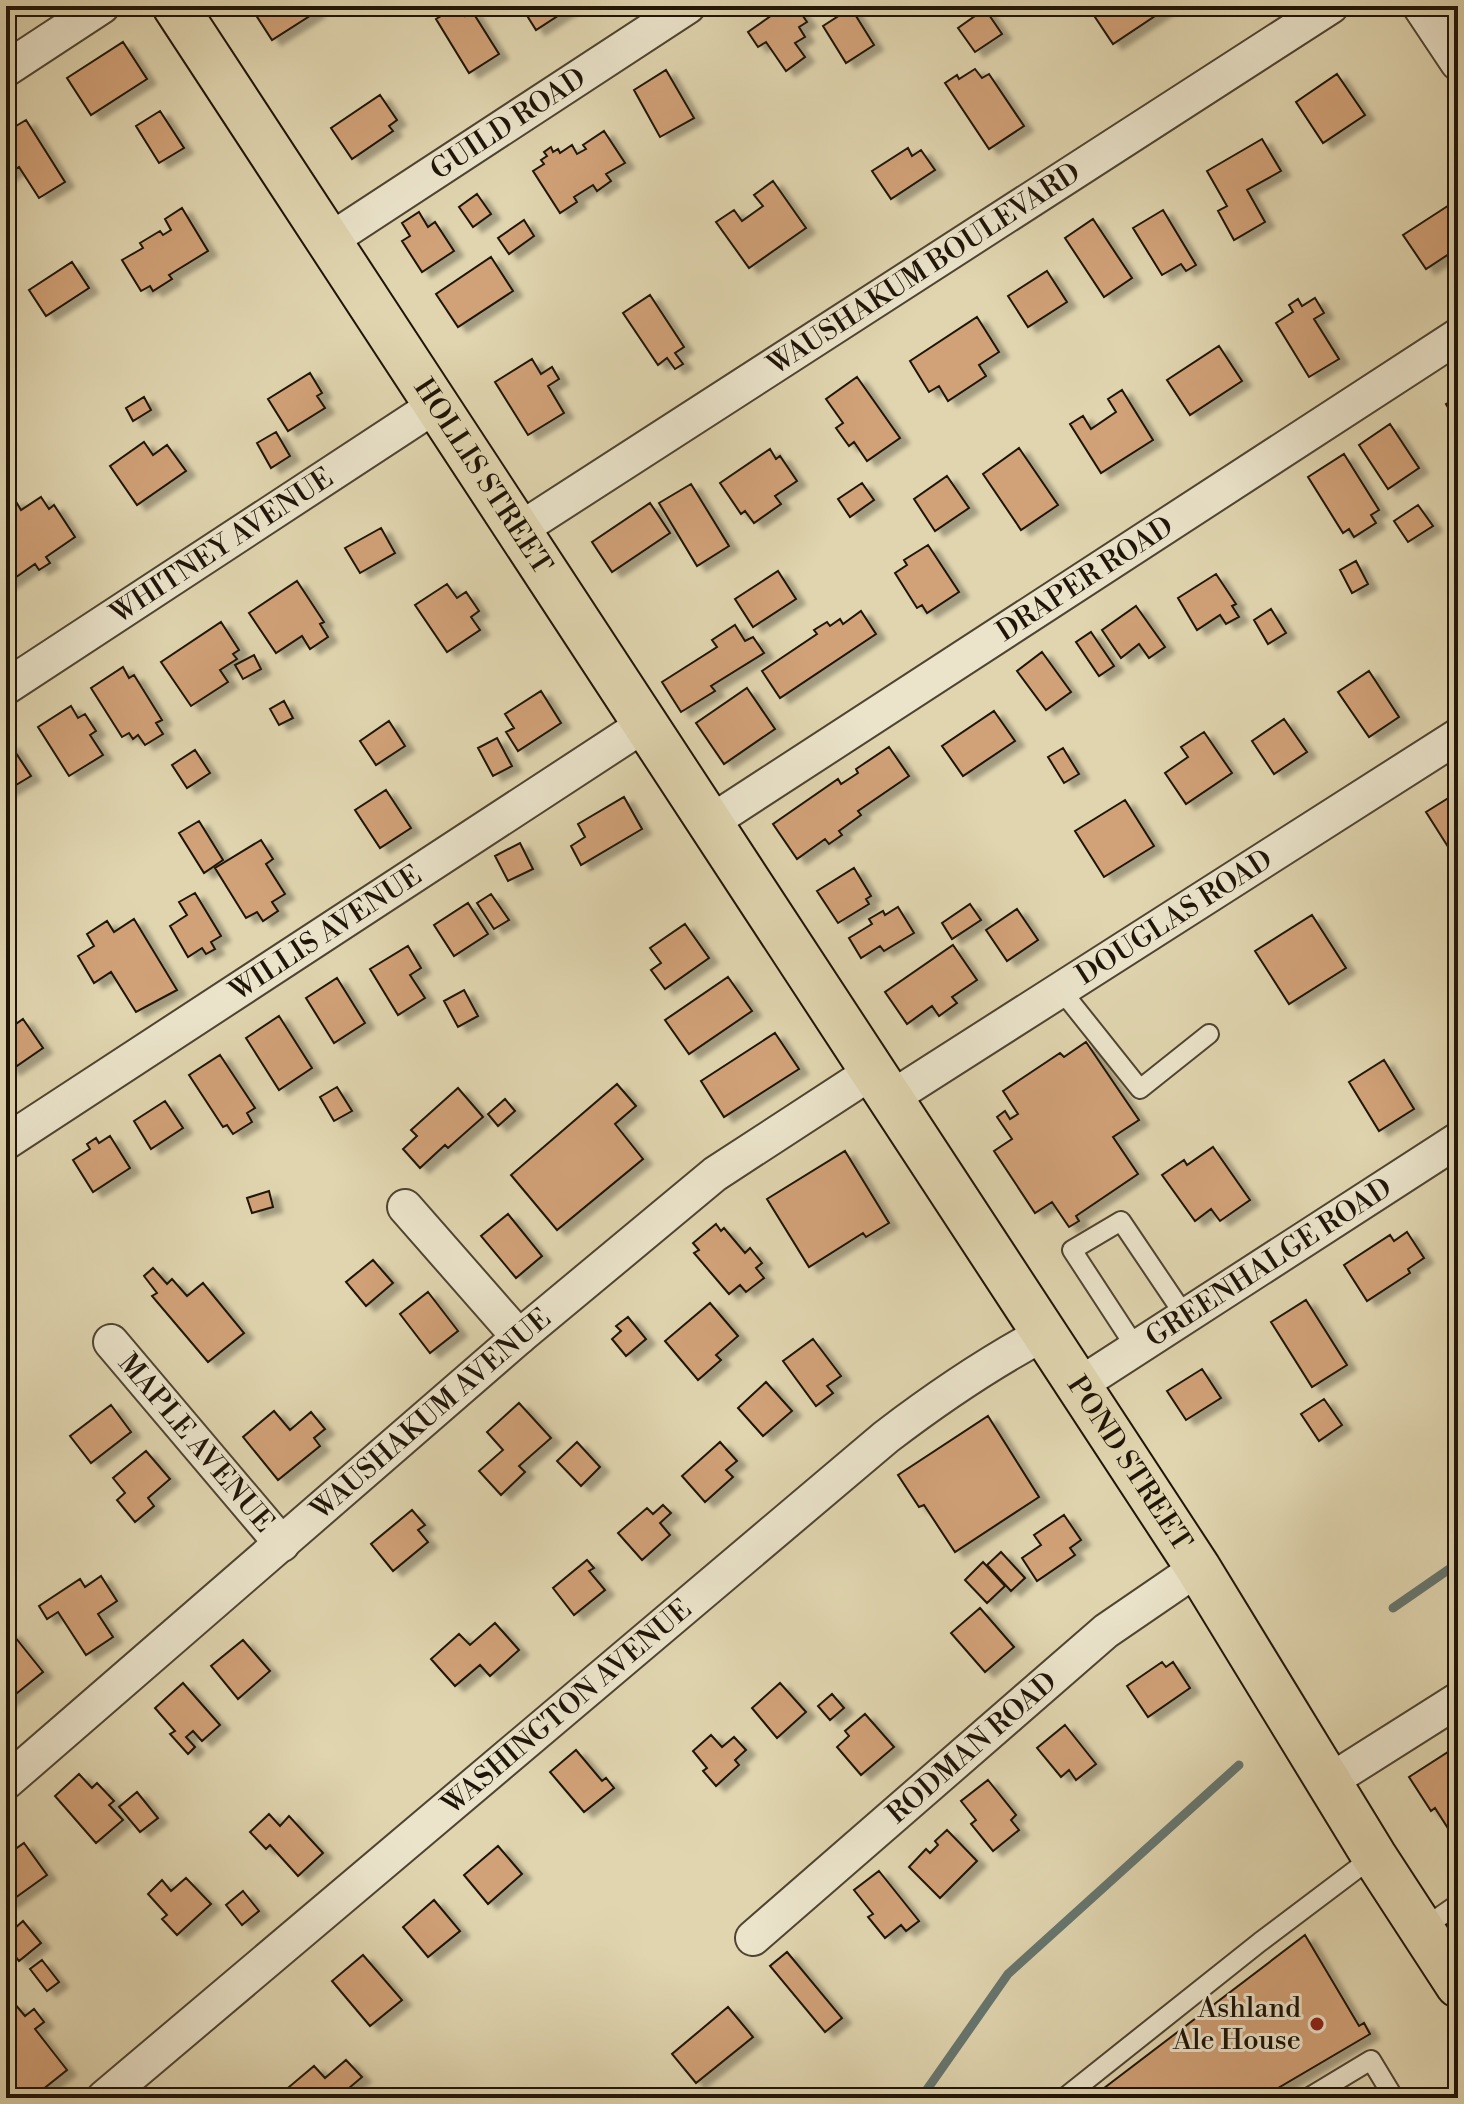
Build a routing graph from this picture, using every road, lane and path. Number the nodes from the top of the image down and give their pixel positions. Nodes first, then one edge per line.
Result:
1 (102, 6) edge
2 (175, 6) edge
3 (688, 6) edge
4 (1331, 6) edge
5 (1420, 6) edge
6 (1458, 63) edge
7 (6, 69) edge
8 (329, 241) junction
9 (1458, 336) edge
10 (436, 405) junction
11 (519, 530) junction
12 (6, 687) edge
13 (645, 724) junction
14 (1458, 736) edge
15 (711, 822) junction
16 (791, 946) joint
17 (1061, 990) junction
18 (1209, 1034) dead end
19 (882, 1084) junction
20 (1458, 1140) edge
21 (6, 1142) edge
22 (405, 1207) dead end
23 (1185, 1316) junction
24 (1043, 1334) junction
25 (519, 1337) junction
26 (111, 1342) dead end
27 (1136, 1348) junction
28 (1079, 1385) junction
29 (282, 1544) junction
30 (1198, 1568) junction
31 (1458, 1700) edge
32 (1330, 1781) junction
33 (6, 1782) edge
34 (1374, 1856) junction
35 (1458, 1904) edge
36 (1422, 1929) junction
37 (753, 1938) dead end
38 (1458, 1985) edge
39 (104, 2098) edge
40 (1064, 2098) edge
41 (1308, 2098) edge
42 (1394, 2098) edge

1 - 7 street
2 - 8 main road, HOLLIS STREET
3 - 8 street, GUILD ROAD
4 - 11 street, WAUSHAKUM BOULEVARD
5 - 6 street
8 - 10 main road, HOLLIS STREET
9 - 15 street, DRAPER ROAD
10 - 11 main road, HOLLIS STREET
10 - 12 street, WHITNEY AVENUE
11 - 13 main road, HOLLIS STREET
13 - 15 main road, HOLLIS STREET
13 - 21 street, WILLIS AVENUE
14 - 17 street, DOUGLAS ROAD
15 - 16 main road, HOLLIS STREET
16 - 19 main road, POND STREET
17 - 18 lane
17 - 19 street, DOUGLAS ROAD
19 - 24 main road, POND STREET
19 - 25 street, WAUSHAKUM AVENUE
20 - 23 street, GREENHALGE ROAD
22 - 25 street
23 - 27 street, GREENHALGE ROAD
23 - 27 lane
24 - 28 main road, POND STREET
24 - 39 street, WASHINGTON AVENUE
25 - 29 street, WAUSHAKUM AVENUE
26 - 29 street, MAPLE AVENUE
27 - 28 street, GREENHALGE ROAD
28 - 30 main road, POND STREET
29 - 33 street, WAUSHAKUM AVENUE
30 - 32 main road, POND STREET
30 - 37 street, RODMAN ROAD
31 - 32 street
32 - 34 main road, POND STREET
34 - 36 main road, POND STREET
34 - 40 lane
35 - 36 lane
36 - 38 main road, POND STREET
41 - 42 lane

